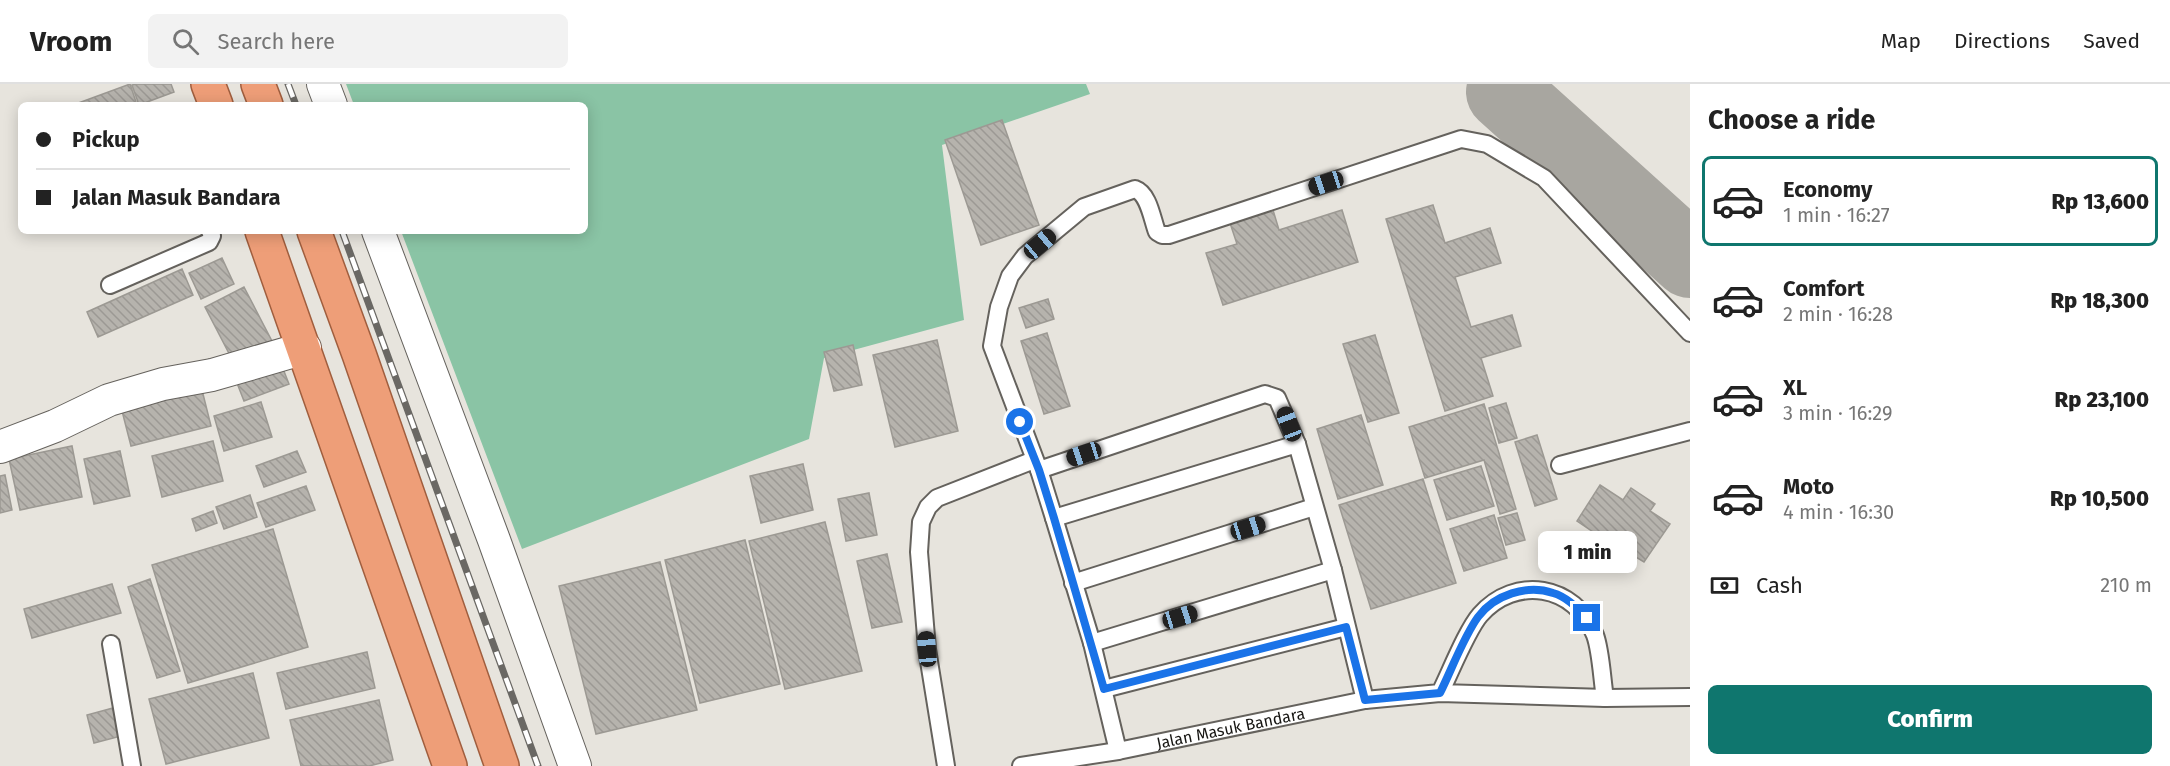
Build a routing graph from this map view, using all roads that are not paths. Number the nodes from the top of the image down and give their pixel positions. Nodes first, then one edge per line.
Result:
1 (208, 84) edge
2 (258, 84) edge
3 (323, 84) edge
4 (215, 102) edge
5 (265, 102) edge
6 (330, 102) edge
7 (211, 234) edge
8 (263, 234) edge
9 (315, 234) edge
10 (379, 234) edge
11 (110, 285) dead end
12 (1690, 333) edge
13 (305, 348) junction
14 (1690, 431) edge
15 (1297, 444) junction
16 (0, 447) edge
17 (1036, 465) junction
18 (1560, 465) dead end
19 (1314, 507) junction
20 (1054, 518) junction
21 (1333, 570) junction
22 (1073, 583) junction
23 (1346, 627) junction
24 (111, 644) dead end
25 (1092, 644) junction
26 (1104, 689) junction
27 (1440, 693) junction
28 (1690, 697) edge
29 (1605, 698) junction
30 (1365, 700) junction
31 (1118, 750) junction
32 (132, 766) edge
33 (450, 766) edge
34 (502, 766) edge
35 (575, 766) edge
36 (946, 766) edge
37 (1021, 766) edge

1 - 4 highway
2 - 5 highway
3 - 6 street
7 - 11 lane
8 - 13 highway
9 - 34 highway
10 - 35 street
12 - 17 lane
13 - 16 street
13 - 33 highway
14 - 18 lane
15 - 17 lane
15 - 19 lane
15 - 20 lane
17 - 20 lane
17 - 36 lane
19 - 21 lane
19 - 22 lane
20 - 22 lane
21 - 23 lane
21 - 25 lane
22 - 25 lane
23 - 26 lane
23 - 30 lane
24 - 32 lane
25 - 26 lane
26 - 31 lane
27 - 29 lane, Jalan Masuk Bandara
27 - 29 lane
27 - 30 lane, Jalan Masuk Bandara
28 - 29 lane, Jalan Masuk Bandara
30 - 31 lane, Jalan Masuk Bandara
31 - 37 lane, Jalan Masuk Bandara

